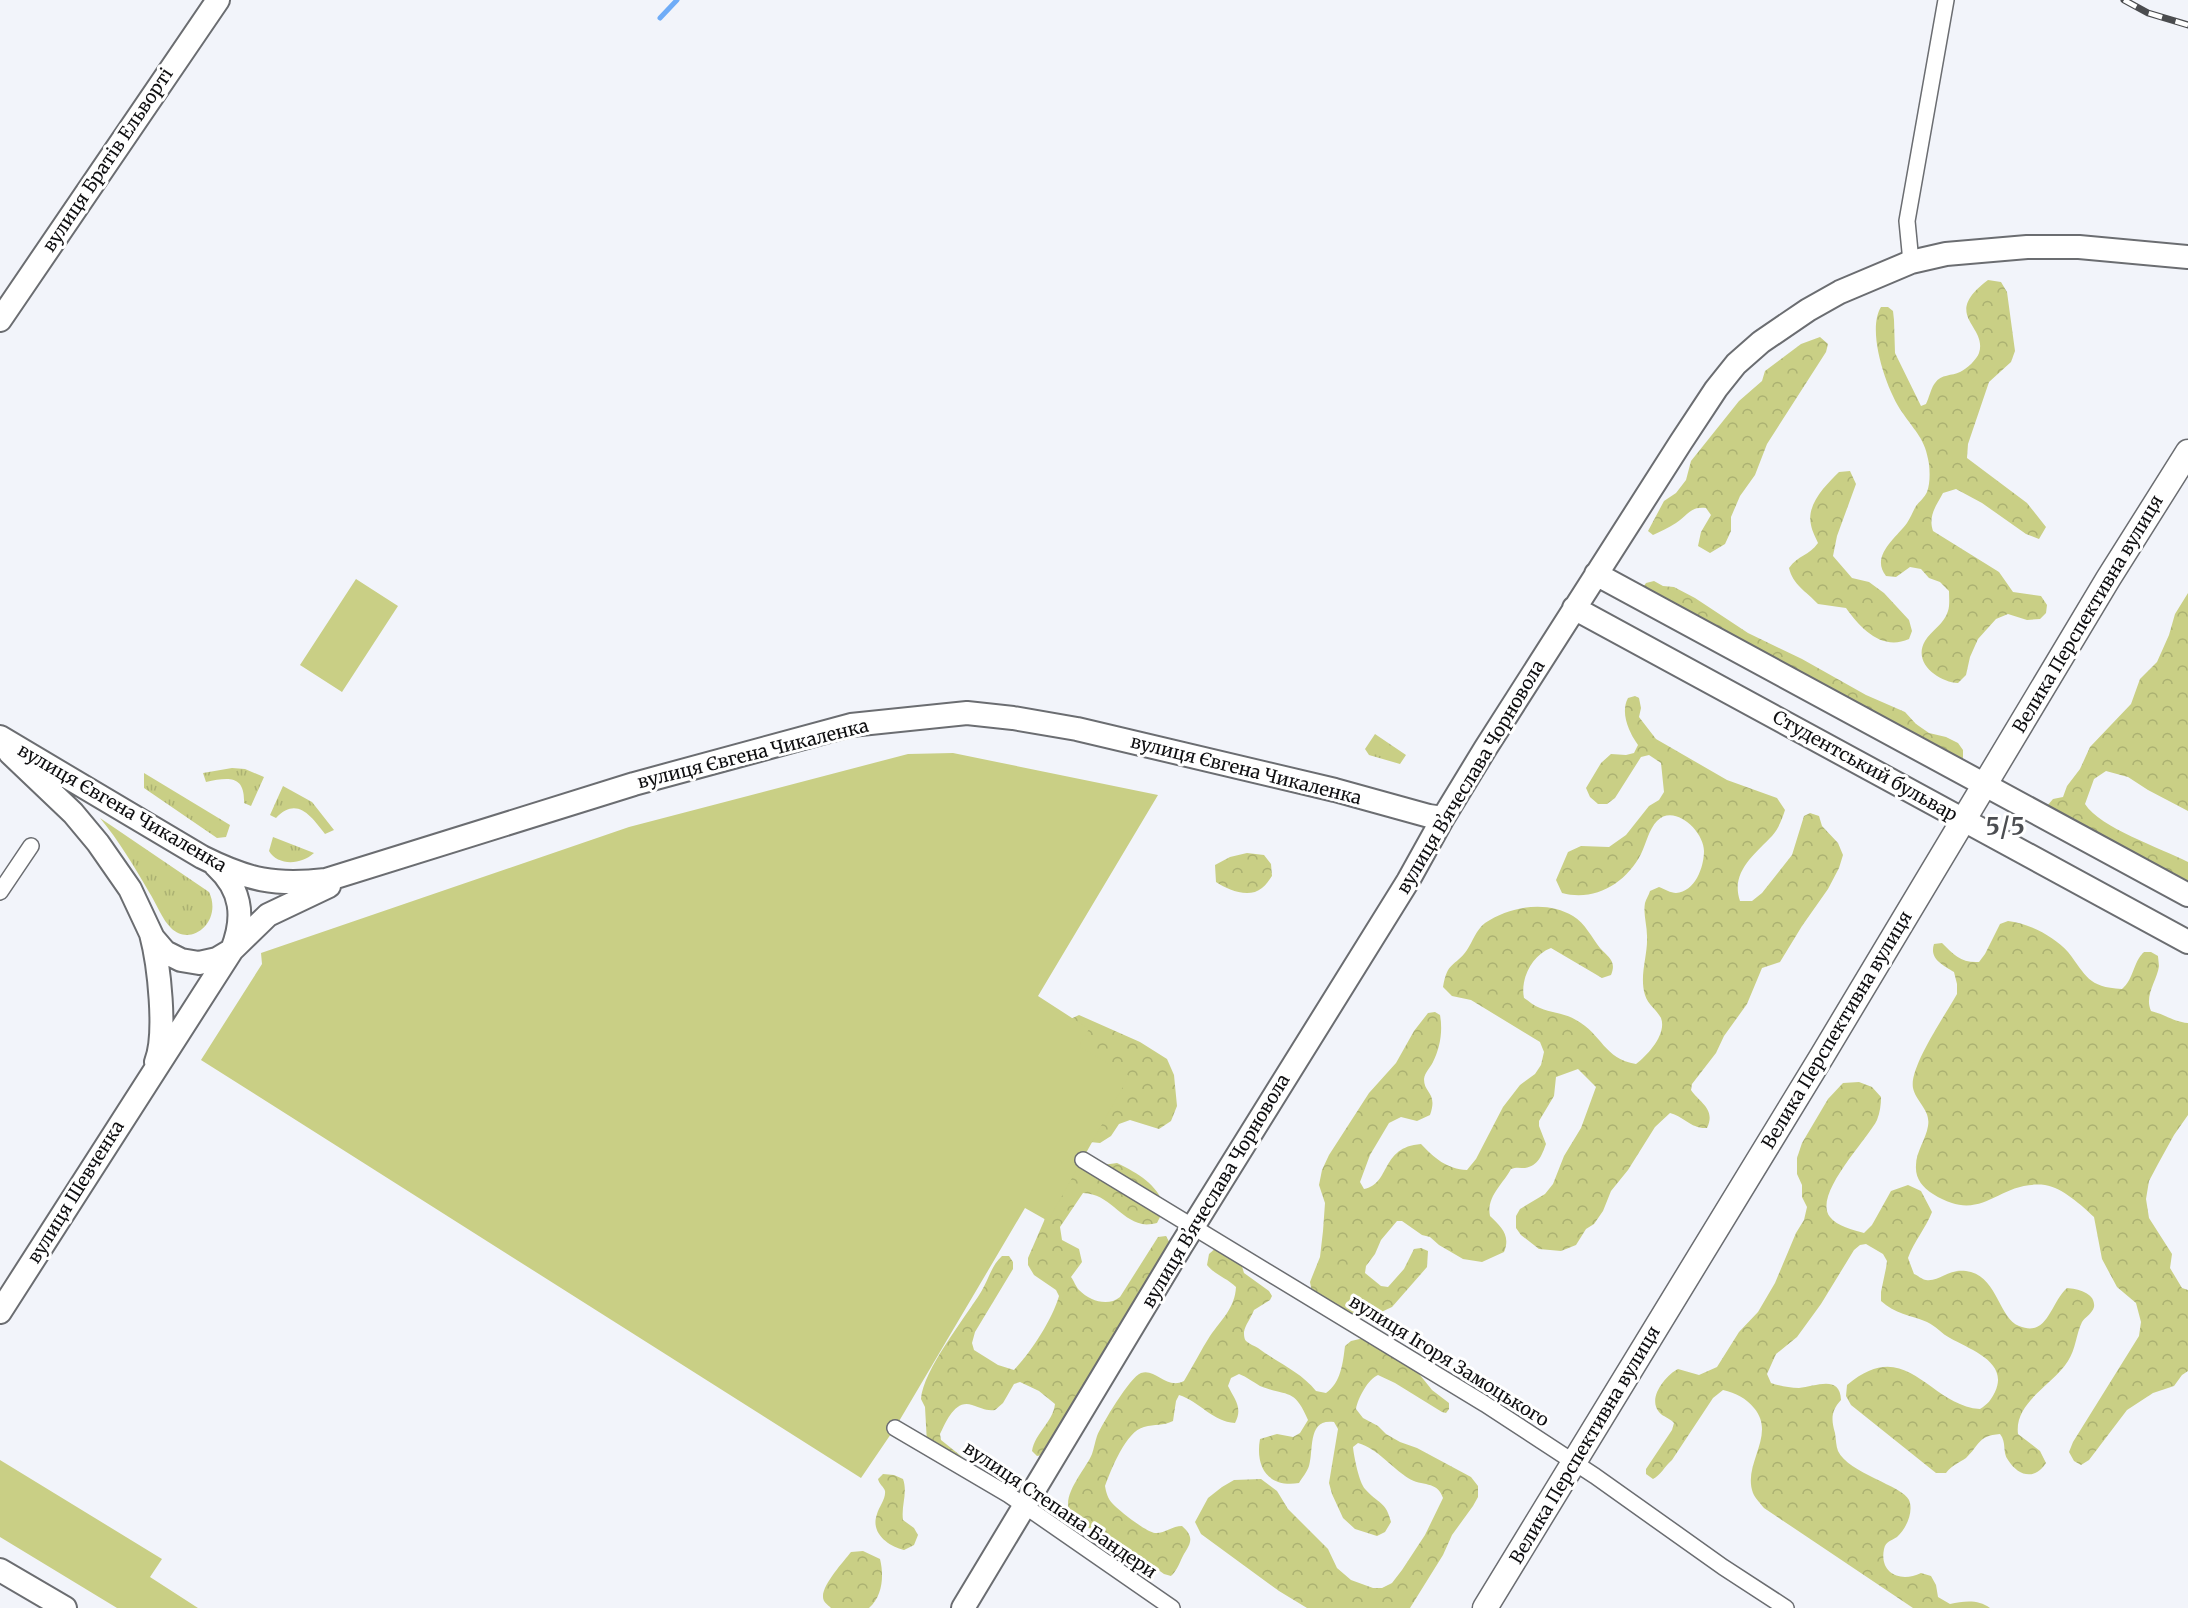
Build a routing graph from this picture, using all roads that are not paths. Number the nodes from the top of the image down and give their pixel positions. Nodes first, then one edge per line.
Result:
1 (218, 0) edge
2 (1946, 0) edge
3 (2188, 257) edge
4 (1911, 262) junction
5 (0, 320) edge
6 (2188, 452) edge
7 (1596, 574) junction
8 (1574, 608) junction
9 (0, 737) edge
10 (0, 743) edge
11 (1984, 785) junction
12 (1443, 818) junction
13 (1963, 819) junction
14 (31, 846) dead end
15 (202, 857) junction
16 (386, 861) junction
17 (0, 892) edge
18 (2188, 895) edge
19 (147, 921) junction
20 (2188, 942) edge
21 (232, 950) junction
22 (152, 1072) junction
23 (1083, 1160) dead end
24 (1193, 1226) junction
25 (0, 1312) edge
26 (895, 1428) dead end
27 (1574, 1463) junction
28 (1026, 1506) junction
29 (0, 1570) edge
30 (65, 1608) edge
31 (963, 1608) edge
32 (1172, 1608) edge
33 (1485, 1608) edge
34 (1786, 1608) edge

1 - 5 main road, вулиця Братів Ельворті
2 - 4 street
3 - 4 main road, вулиця Вʼячеслава Чорновола
4 - 7 main road, вулиця Вʼячеслава Чорновола
6 - 11 main road, Велика Перспективна вулиця
7 - 8 main road, вулиця Вʼячеслава Чорновола
7 - 11 main road
8 - 12 main road, вулиця Вʼячеслава Чорновола
8 - 13 main road, Студентський бульвар
9 - 15 main road, вулиця Євгена Чикаленка
10 - 19 main road, вулиця Євгена Чикаленка
11 - 13 main road, Велика Перспективна вулиця
11 - 18 main road
12 - 16 main road, вулиця Євгена Чикаленка
12 - 24 main road, вулиця Вʼячеслава Чорновола
13 - 20 main road, Студентський бульвар
13 - 27 main road, Велика Перспективна вулиця
14 - 17 street
15 - 16 main road, вулиця Євгена Чикаленка
15 - 21 main road, вулиця Шевченка
16 - 21 main road, вулиця Євгена Чикаленка
19 - 21 main road, вулиця Євгена Чикаленка
19 - 22 main road, вулиця Шевченка
21 - 22 main road, вулиця Шевченка
22 - 25 main road, вулиця Шевченка
23 - 24 street, вулиця Ігоря Замоцького
24 - 27 street, вулиця Ігоря Замоцького
24 - 28 main road, вулиця Вʼячеслава Чорновола
26 - 28 street, вулиця Степана Бандери
27 - 33 main road, Велика Перспективна вулиця
27 - 34 street, вулиця Ігоря Замоцького
28 - 31 main road, вулиця Вʼячеслава Чорновола
28 - 32 street, вулиця Степана Бандери
29 - 30 main road

